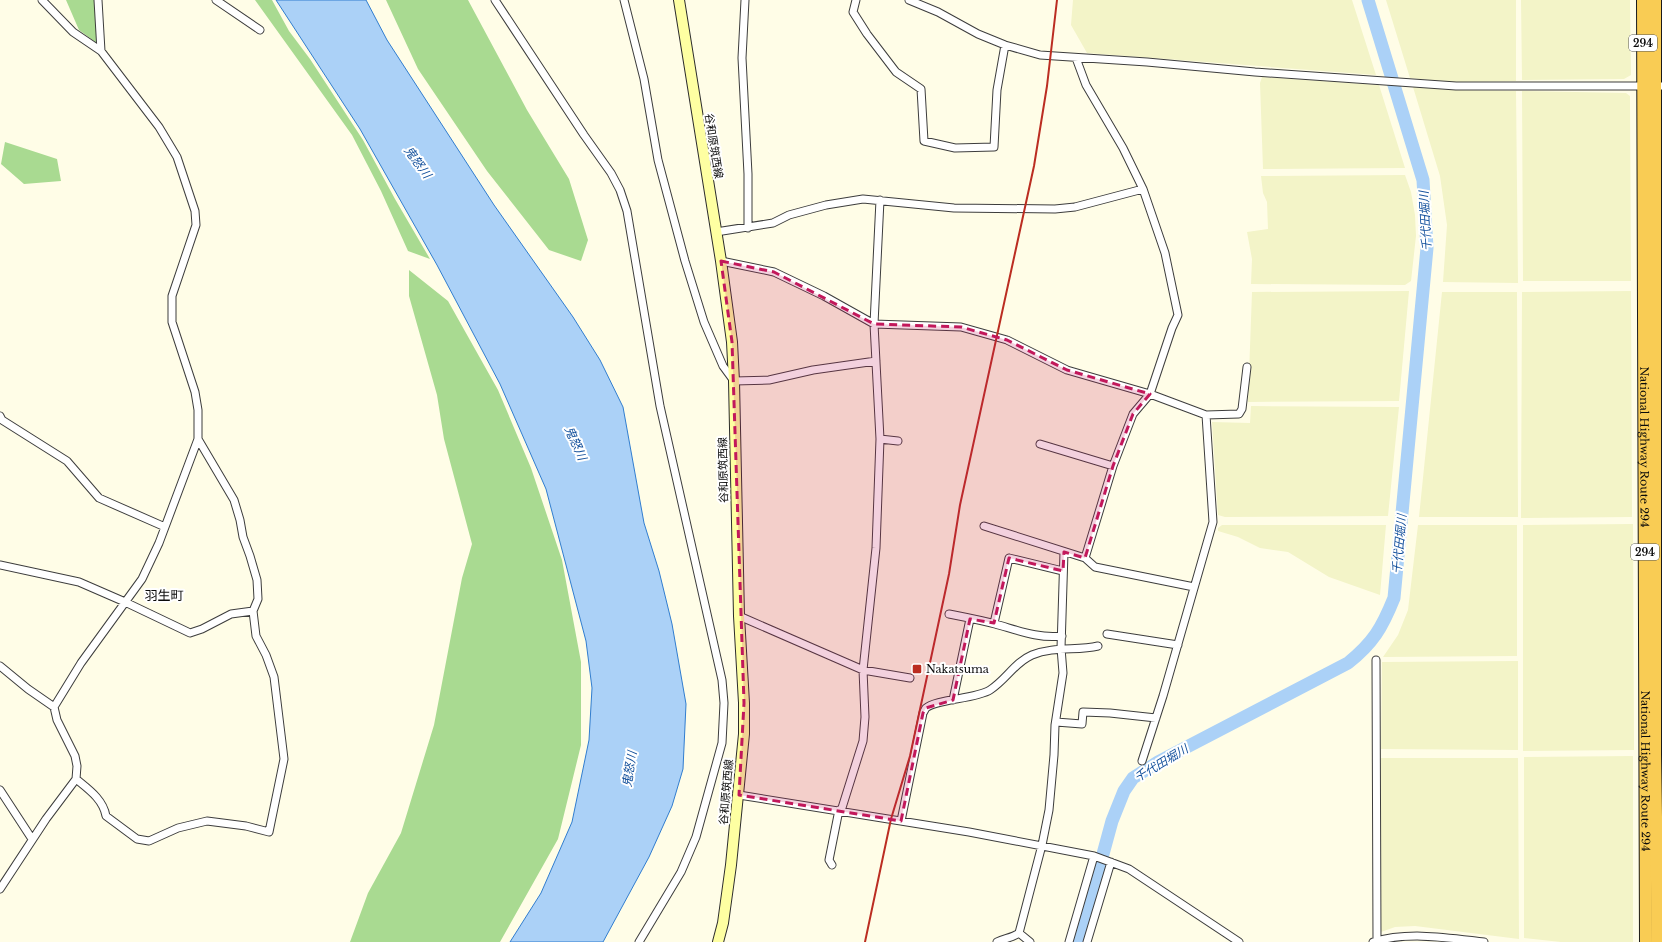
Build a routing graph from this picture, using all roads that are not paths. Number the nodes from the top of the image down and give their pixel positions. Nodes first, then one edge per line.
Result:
1 (42, 0) edge
2 (98, 0) edge
3 (216, 0) edge
4 (495, 0) edge
5 (624, 0) edge
6 (679, 0) edge
7 (746, 0) edge
8 (856, 0) edge
9 (909, 0) edge
10 (1643, 0) edge
11 (1655, 0) edge
12 (260, 30) dead end
13 (1006, 45) junction
14 (101, 51) junction
15 (1076, 58) junction
16 (1643, 86) junction
17 (1659, 86) edge
18 (1143, 189) junction
19 (880, 200) junction
20 (748, 228) junction
21 (716, 232) junction
22 (721, 261) junction
23 (874, 324) junction
24 (876, 361) junction
25 (1247, 367) dead end
26 (734, 381) junction
27 (1150, 394) junction
28 (1206, 415) junction
29 (0, 416) edge
30 (198, 439) junction
31 (880, 439) junction
32 (898, 441) dead end
33 (1040, 444) dead end
34 (1113, 466) junction
35 (984, 526) dead end
36 (165, 527) junction
37 (1064, 552) junction
38 (1085, 558) junction
39 (0, 565) edge
40 (1063, 571) junction
41 (1194, 587) junction
42 (125, 602) junction
43 (253, 611) junction
44 (949, 614) dead end
45 (739, 616) junction
46 (970, 619) junction
47 (994, 623) junction
48 (1107, 634) dead end
49 (1062, 636) junction
50 (1178, 645) junction
51 (1098, 646) dead end
52 (1061, 648) junction
53 (1376, 660) dead end
54 (0, 666) edge
55 (863, 670) junction
56 (910, 678) dead end
57 (953, 700) junction
58 (54, 707) junction
59 (1156, 718) junction
60 (1056, 722) junction
61 (1142, 760) dead end
62 (76, 779) junction
63 (0, 790) edge
64 (739, 795) junction
65 (840, 810) junction
66 (901, 821) junction
67 (32, 839) junction
68 (1042, 845) junction
69 (1094, 856) junction
70 (1111, 862) junction
71 (832, 865) dead end
72 (0, 889) edge
73 (1019, 933) junction
74 (639, 942) edge
75 (718, 942) edge
76 (998, 942) edge
77 (1030, 942) edge
78 (1069, 942) edge
79 (1087, 942) edge
80 (1238, 942) edge
81 (1375, 942) edge
82 (1484, 942) edge
83 (1646, 942) edge
84 (1658, 942) edge

1 - 14 street
2 - 14 street
3 - 12 street
4 - 74 street
5 - 26 street
6 - 21 main road, 谷和原筑西線
7 - 20 street
8 - 13 street
9 - 13 street
10 - 16 highway, National Highway Route 294 / 294
11 - 17 highway, National Highway Route 294 / 294
13 - 15 street
14 - 30 street
15 - 16 street
15 - 18 street
16 - 17 street
16 - 83 highway, National Highway Route 294 / 294
17 - 84 highway, National Highway Route 294 / 294
18 - 19 street
18 - 27 street
19 - 20 street
19 - 23 street
20 - 21 street
21 - 22 main road, 谷和原筑西線
22 - 23 street
22 - 26 main road, 谷和原筑西線
23 - 24 street
23 - 27 street
24 - 26 street
24 - 31 street
25 - 28 street
26 - 45 main road, 谷和原筑西線
27 - 28 street
27 - 34 street
28 - 41 street
29 - 36 street
30 - 36 street
30 - 43 street
31 - 32 street
31 - 55 street
33 - 34 street
34 - 38 street
35 - 37 street
36 - 42 street
37 - 38 street
37 - 40 street
38 - 41 street
39 - 42 street
40 - 47 street
40 - 49 street
41 - 50 street
42 - 43 street
42 - 58 street
43 - 62 street
44 - 46 street
45 - 55 street
45 - 64 main road, 谷和原筑西線
46 - 47 street
46 - 57 street
47 - 49 street
48 - 50 street
49 - 52 street
50 - 59 street
51 - 52 street
52 - 57 street
52 - 60 street
53 - 81 street
54 - 58 street
55 - 56 street
55 - 65 street
57 - 66 street
58 - 62 street
59 - 60 street
59 - 61 street
60 - 68 street
62 - 67 street
63 - 67 street
64 - 65 street
64 - 75 main road, 谷和原筑西線
65 - 66 street
65 - 71 street
66 - 68 street
67 - 72 street
68 - 69 street
68 - 73 street
69 - 70 street
69 - 78 street
70 - 79 street
70 - 80 street
73 - 76 street
73 - 77 street
81 - 82 street

